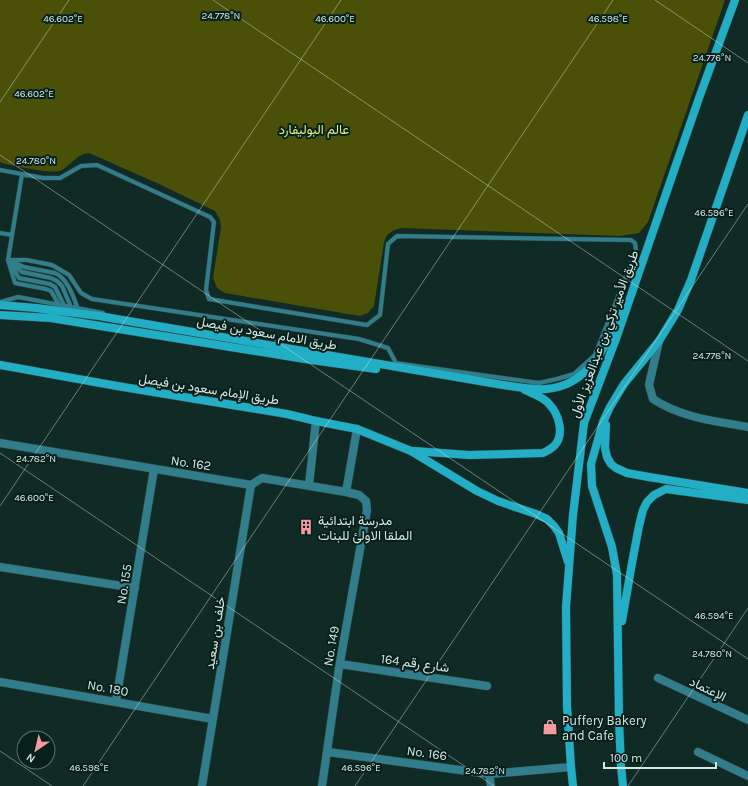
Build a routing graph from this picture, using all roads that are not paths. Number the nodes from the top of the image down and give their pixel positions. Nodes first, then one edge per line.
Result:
1 (735, 0) edge
2 (748, 114) edge
3 (0, 170) edge
4 (22, 174) junction
5 (0, 233) edge
6 (12, 235) junction
7 (8, 260) junction
8 (637, 277) junction
9 (3, 304) edge
10 (58, 305) junction
11 (65, 306) junction
12 (70, 307) junction
13 (78, 308) junction
14 (108, 314) junction
15 (0, 315) edge
16 (115, 319) junction
17 (659, 342) junction
18 (396, 363) junction
19 (0, 365) edge
20 (405, 369) junction
21 (521, 388) junction
22 (610, 407) junction
23 (316, 422) junction
24 (748, 427) edge
25 (356, 429) junction
26 (0, 443) edge
27 (411, 451) junction
28 (154, 470) junction
29 (252, 484) junction
30 (308, 485) junction
31 (346, 492) junction
32 (748, 493) edge
33 (748, 500) edge
34 (367, 510) joint
35 (0, 567) edge
36 (569, 567) junction
37 (135, 588) junction
38 (618, 642) junction
39 (340, 664) junction
40 (658, 678) dead end
41 (0, 682) edge
42 (487, 686) dead end
43 (116, 701) junction
44 (213, 719) junction
45 (748, 720) edge
46 (328, 752) junction
47 (698, 752) dead end
48 (571, 767) junction
49 (489, 774) junction
50 (748, 776) edge
51 (202, 786) edge
52 (322, 786) edge
53 (490, 786) edge
54 (573, 786) edge
55 (623, 786) edge

1 - 8 main road, طريق الأمير تركي بن عبدالعزيز الأول
2 - 17 main road
3 - 4 lane
4 - 6 lane
4 - 18 lane
5 - 6 lane
6 - 7 lane
7 - 10 lane
7 - 11 lane
7 - 12 lane
7 - 13 lane
7 - 18 lane
8 - 21 main road
8 - 36 main road, طريق الأمير تركي بن عبدالعزيز الأول
9 - 10 lane
9 - 16 main road, طريق الامام سعود بن فيصل
10 - 11 lane
11 - 12 lane
12 - 13 lane
13 - 14 lane
14 - 16 lane
14 - 18 lane
15 - 20 main road
16 - 20 main road, طريق الامام سعود بن فيصل
17 - 22 main road
17 - 24 street
19 - 23 main road, طريق الإمام سعود بن فيصل
20 - 21 main road, طريق الامام سعود بن فيصل
21 - 27 main road
22 - 32 main road
22 - 38 main road
23 - 25 main road, طريق الإمام سعود بن فيصل
23 - 30 street
25 - 27 main road, طريق الإمام سعود بن فيصل
25 - 31 street
26 - 28 street, No. 162
27 - 36 main road
28 - 29 street, No. 162
28 - 37 street, No. 155
29 - 30 street, No. 162
29 - 44 street, خلف بن سعيد
30 - 31 street, No. 162
31 - 34 street, No. 162
33 - 38 main road
34 - 39 street, No. 149
35 - 37 street
36 - 48 main road, طريق الأمير تركي بن عبدالعزيز الأول
37 - 43 street, No. 155
38 - 55 main road
39 - 42 street, شارع رقم 164
39 - 46 street, No. 149
40 - 45 street, الإعتماد
41 - 43 street, No. 180
43 - 44 street, No. 180
44 - 51 street, خلف بن سعيد
46 - 49 street, No. 166
46 - 52 street, No. 149
47 - 50 street
48 - 49 street, No. 166
48 - 54 main road, طريق الأمير تركي بن عبدالعزيز الأول
49 - 53 street

